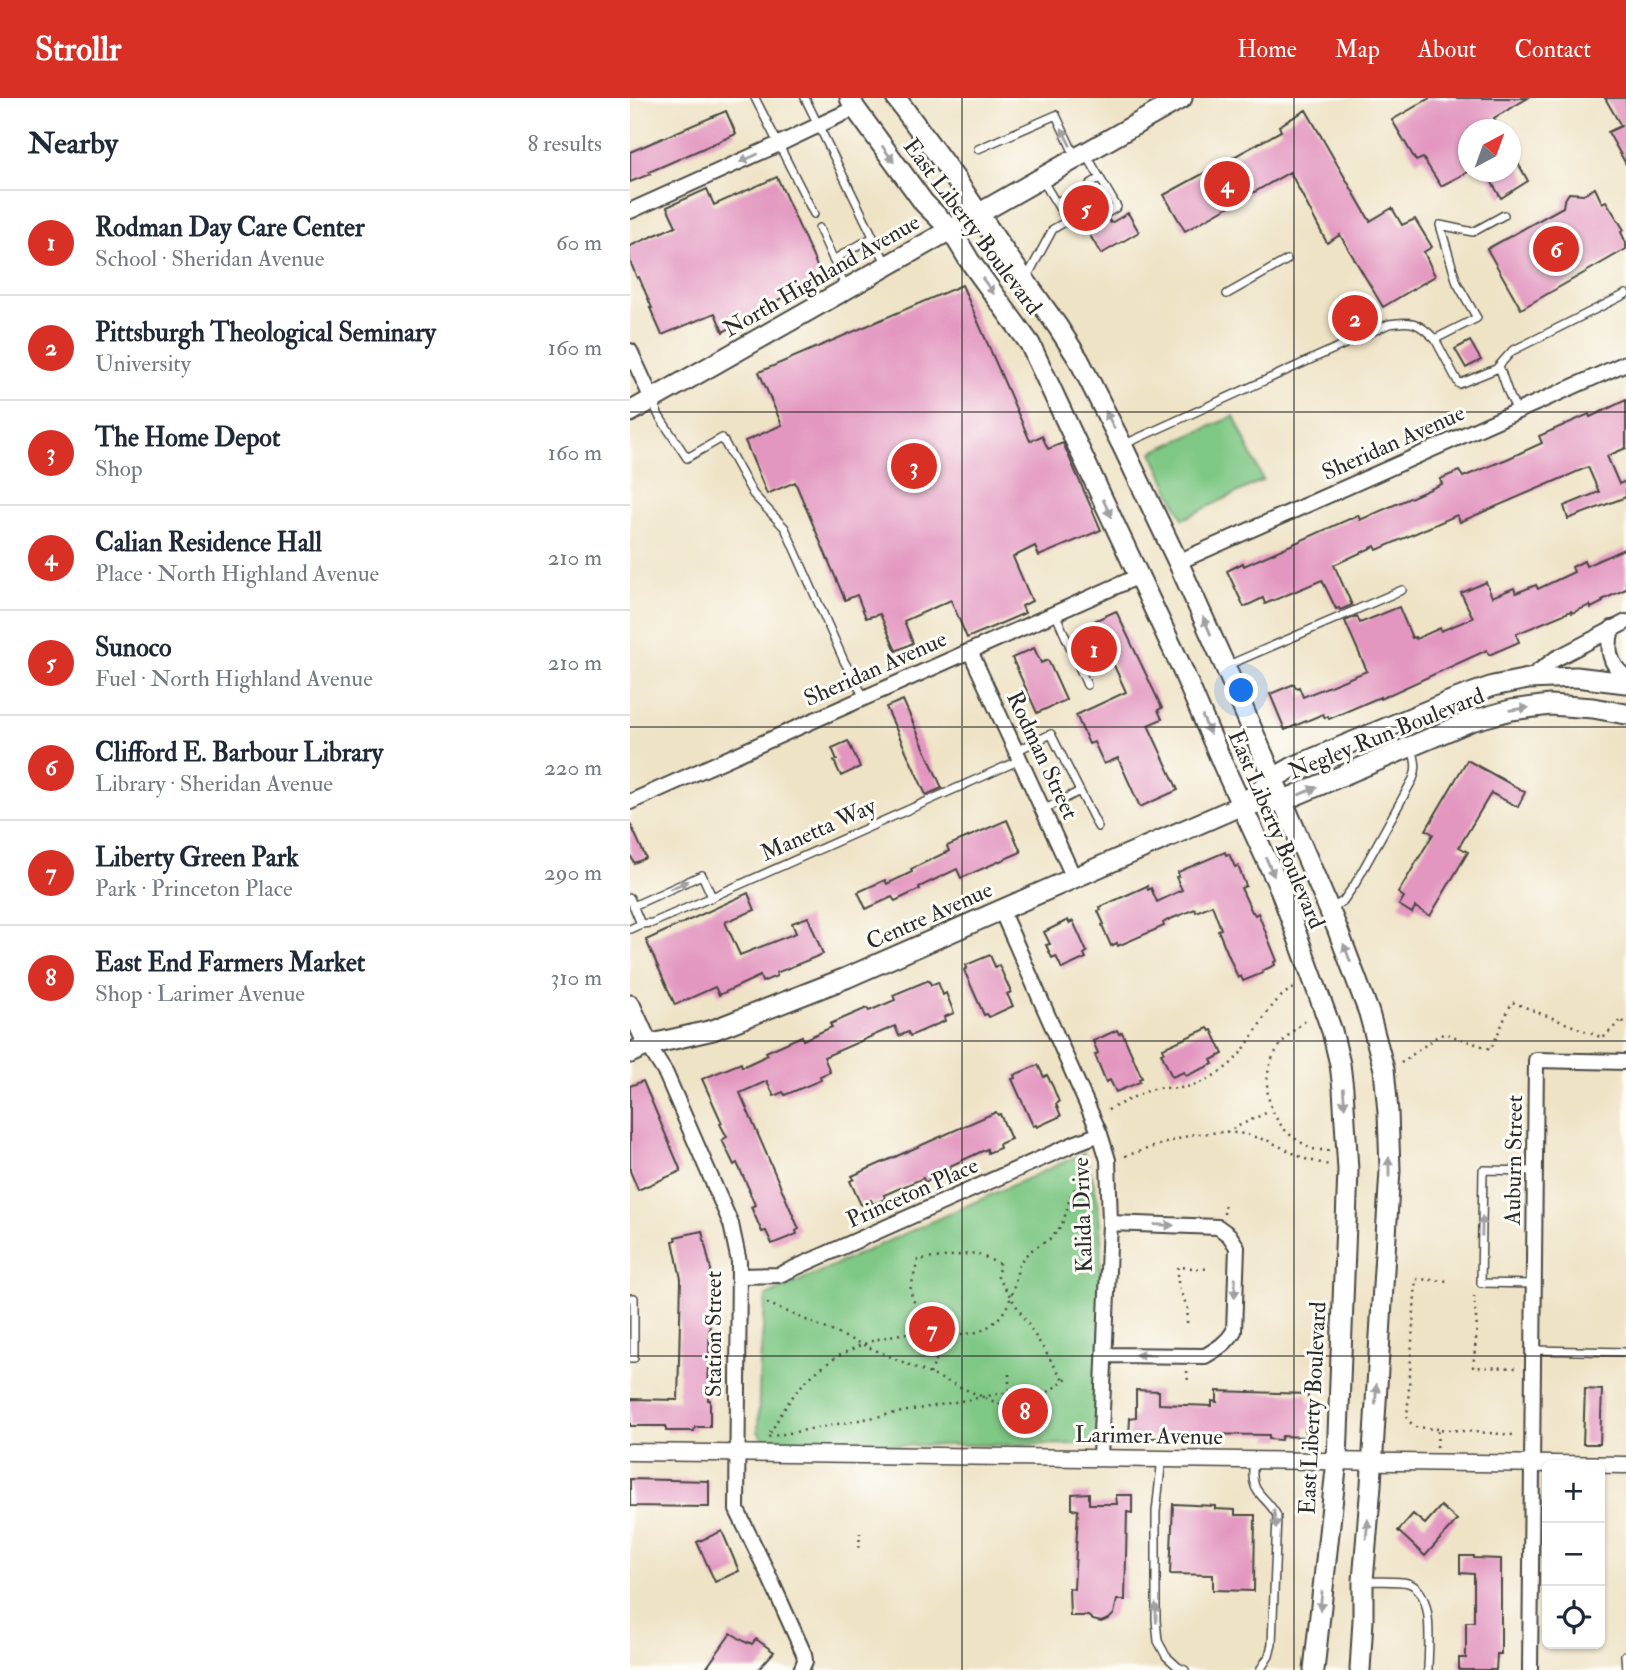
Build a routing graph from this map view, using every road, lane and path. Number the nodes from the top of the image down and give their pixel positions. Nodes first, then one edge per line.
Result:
1 (755, 98) edge
2 (805, 98) edge
3 (896, 98) edge
4 (1182, 98) edge
5 (852, 103) edge
6 (820, 126) junction
7 (779, 144) junction
8 (978, 149) dead end
9 (1081, 156) junction
10 (1041, 178) junction
11 (1100, 178) junction
12 (1090, 184) dead end
13 (1106, 189) junction
14 (1096, 196) dead end
15 (1066, 198) dead end
16 (1056, 202) junction
17 (1071, 208) dead end
18 (630, 211) edge
19 (1062, 212) junction
20 (814, 214) dead end
21 (979, 214) junction
22 (1504, 215) dead end
23 (1067, 221) junction
24 (819, 228) dead end
25 (951, 230) junction
26 (873, 237) junction
27 (833, 260) junction
28 (1287, 260) dead end
29 (888, 265) junction
30 (1025, 280) junction
31 (846, 289) junction
32 (1227, 294) dead end
33 (1626, 294) edge
34 (1435, 339) junction
35 (630, 351) edge
36 (1626, 363) edge
37 (1499, 366) junction
38 (652, 399) junction
39 (1518, 411) junction
40 (630, 412) edge
41 (1122, 445) junction
42 (1178, 562) junction
43 (1139, 576) junction
44 (1402, 590) dead end
45 (1055, 613) junction
46 (1619, 625) edge
47 (970, 651) junction
48 (1226, 666) junction
49 (1626, 677) edge
50 (1528, 679) junction
51 (1626, 683) edge
52 (1087, 685) dead end
53 (865, 698) junction
54 (1626, 714) edge
55 (1412, 746) junction
56 (1018, 756) junction
57 (1273, 778) junction
58 (1080, 791) junction
59 (1282, 801) junction
60 (630, 802) edge
61 (1242, 805) junction
62 (1043, 810) junction
63 (1098, 827) dead end
64 (1073, 878) junction
65 (712, 897) junction
66 (632, 902) edge
67 (1001, 910) junction
68 (1329, 910) junction
69 (641, 924) junction
70 (630, 929) edge
71 (1311, 987) junction
72 (630, 1006) edge
73 (1305, 1021) dead end
74 (1626, 1026) edge
75 (639, 1049) edge
76 (1626, 1062) edge
77 (1394, 1068) dead end
78 (1108, 1110) dead end
79 (1271, 1110) junction
80 (1226, 1132) junction
81 (1100, 1134) junction
82 (1333, 1151) dead end
83 (1125, 1156) dead end
84 (1332, 1165) dead end
85 (1535, 1171) junction
86 (1080, 1182) dead end
87 (1225, 1202) dead end
88 (1224, 1218) dead end
89 (1110, 1223) junction
90 (1208, 1269) dead end
91 (738, 1276) junction
92 (1449, 1281) dead end
93 (1534, 1284) junction
94 (1474, 1296) dead end
95 (630, 1298) edge
96 (1011, 1298) junction
97 (767, 1303) dead end
98 (1187, 1323) dead end
99 (926, 1332) junction
100 (863, 1344) junction
101 (1533, 1350) junction
102 (1626, 1352) edge
103 (1104, 1355) junction
104 (630, 1358) edge
105 (1187, 1366) dead end
106 (1516, 1368) dead end
107 (930, 1374) junction
108 (1009, 1374) dead end
109 (1188, 1382) dead end
110 (1025, 1389) dead end
111 (1009, 1392) junction
112 (982, 1396) junction
113 (1020, 1413) junction
114 (1438, 1429) junction
115 (1514, 1435) dead end
116 (1038, 1440) dead end
117 (1437, 1444) dead end
118 (630, 1452) edge
119 (736, 1452) junction
120 (1100, 1457) junction
121 (1162, 1458) junction
122 (1254, 1459) junction
123 (1337, 1460) junction
124 (1372, 1462) junction
125 (1531, 1464) junction
126 (1626, 1465) edge
127 (860, 1534) dead end
128 (859, 1548) dead end
129 (1363, 1581) junction
130 (1625, 1655) edge
131 (1269, 1656) junction
132 (1180, 1669) edge
133 (801, 1670) edge
134 (1260, 1670) edge
135 (1268, 1670) edge
136 (1314, 1670) edge
137 (1360, 1670) edge
138 (1428, 1670) edge
139 (1530, 1670) edge
140 (1626, 1670) edge

1 - 7 lane
2 - 6 lane
3 - 21 main road, East Liberty Boulevard
4 - 9 main road, North Highland Avenue
5 - 6 street
5 -> 25 main road, East Liberty Boulevard
6 - 7 street
6 - 26 lane
7 -> 18 street
7 - 20 lane
9 -> 8 lane
9 - 10 main road, North Highland Avenue
9 - 11 lane
10 - 16 lane
10 - 21 main road, North Highland Avenue
11 - 12 lane
11 - 13 lane
13 - 14 lane
13 - 23 lane
15 - 16 lane
16 - 19 lane
17 - 19 lane
19 - 23 lane
21 - 25 main road, North Highland Avenue
21 - 30 main road, East Liberty Boulevard
22 - 34 lane
23 - 30 lane
24 - 27 lane
25 - 29 main road, North Highland Avenue
25 -> 43 main road, East Liberty Boulevard
26 - 27 lane
26 - 29 lane
27 - 31 lane
28 - 32 lane
29 - 31 main road, North Highland Avenue
41 -> 30 main road, East Liberty Boulevard
31 - 38 main road, North Highland Avenue
33 - 37 lane
34 - 37 lane
34 - 41 lane
35 - 38 street
36 - 39 street, Sheridan Avenue
37 - 39 lane
38 - 40 main road, North Highland Avenue
38 - 53 lane
39 - 42 street, Sheridan Avenue
41 - 42 main road, East Liberty Boulevard
48 -> 42 main road, East Liberty Boulevard
43 - 45 street, Sheridan Avenue
43 -> 61 main road, East Liberty Boulevard
44 - 48 lane
45 - 47 street, Sheridan Avenue
45 - 52 lane
46 - 49 street
46 - 50 street
47 - 53 street, Sheridan Avenue
47 - 56 street, Rodman Street
48 - 57 main road, East Liberty Boulevard
50 - 51 main road, Negley Run Boulevard
50 - 57 main road, Negley Run Boulevard
53 - 60 street, Sheridan Avenue
55 -> 54 main road, Negley Run Boulevard
59 -> 55 main road, Negley Run Boulevard
55 - 68 lane
56 - 58 lane, Manetta Way
56 - 62 street, Rodman Street
56 - 65 lane, Manetta Way
57 - 59 main road, East Liberty Boulevard
57 - 61 main road, Negley Run Boulevard
58 - 62 lane
58 - 63 lane
59 - 61 main road, Negley Run Boulevard
59 - 68 main road, East Liberty Boulevard
61 - 64 main road, Centre Avenue
61 -> 71 main road, East Liberty Boulevard
62 - 64 street, Rodman Street
64 - 67 main road, Centre Avenue
66 -> 65 lane
65 - 69 lane, Manetta Way
66 - 69 lane
67 - 75 main road, Centre Avenue
67 - 81 street, Kalida Drive
124 -> 68 main road, East Liberty Boulevard
69 - 70 lane, Manetta Way
71 - 78 path
71 -> 123 main road, East Liberty Boulevard
72 - 75 main road, Station Street
73 - 79 path
74 - 77 path
75 - 91 street, Station Street
76 - 85 street, Auburn Street
79 - 80 path
79 - 82 path
80 - 83 path
80 - 84 path
81 - 89 street, Kalida Drive
81 - 91 street, Princeton Place
85 - 93 street, Auburn Street
93 -> 85 lane
86 - 96 path
87 - 88 path
89 - 103 street, Kalida Drive
89 -> 103 street
90 - 98 path
91 - 119 street, Station Street
92 - 114 path
93 - 101 street, Auburn Street
94 - 106 path
95 - 104 lane
96 - 99 path
96 - 99 path
96 - 113 path
97 - 100 path
99 - 100 path
99 - 107 path
100 - 107 path
100 - 112 path
101 - 102 lane
101 - 125 street, Auburn Street
103 - 120 street, Kalida Drive
105 - 109 path
107 - 112 path
108 - 111 path
110 - 111 path
111 - 112 path
112 - 113 path
113 - 116 path
114 - 115 path
114 - 117 path
118 - 119 street, Larimer Avenue
119 - 120 street, Larimer Avenue
119 - 133 street, Station Street
120 - 121 street, Larimer Avenue
121 - 122 street, Larimer Avenue
132 -> 121 lane
122 - 123 street, Larimer Avenue
122 -> 131 lane
123 - 124 street, Larimer Avenue
123 -> 136 main road, East Liberty Boulevard
124 - 125 street, Larimer Avenue
129 -> 124 main road, East Liberty Boulevard
125 - 126 street, Larimer Avenue
125 - 139 street, Auburn Street
127 - 128 path
129 - 137 main road, East Liberty Boulevard
129 - 138 lane
130 - 140 lane
131 - 134 lane
131 - 135 lane

